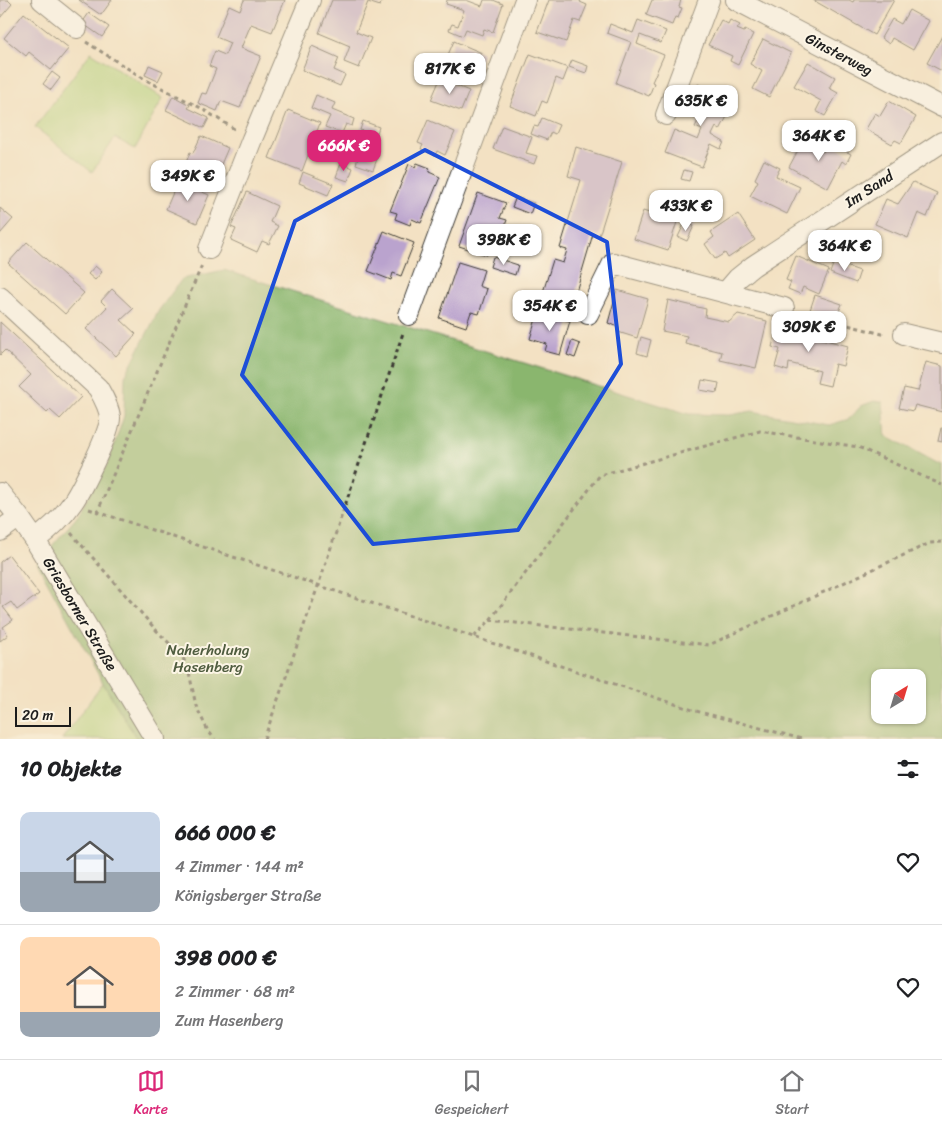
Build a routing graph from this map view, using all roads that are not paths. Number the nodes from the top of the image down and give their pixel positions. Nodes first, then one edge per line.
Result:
1 (43, 0) edge
2 (310, 0) edge
3 (525, 0) edge
4 (709, 0) edge
5 (736, 0) edge
6 (77, 28) dead end
7 (942, 108) edge
8 (666, 115) dead end
9 (942, 142) edge
10 (209, 249) road end
11 (726, 292) junction
12 (0, 297) edge
13 (784, 308) road end
14 (588, 314) dead end
15 (409, 316) road end
16 (904, 334) road end
17 (942, 343) edge
18 (0, 493) edge
19 (19, 517) junction
20 (0, 531) edge
21 (35, 540) junction
22 (155, 739) edge

1 - 6 street
2 - 10 street
3 - 15 street
4 - 8 street
5 - 7 street, Ginsterweg
9 - 11 street, Im Sand
11 - 13 street
11 - 14 street
12 - 21 street
16 - 17 street
18 - 19 street, Griesborner Straße
19 - 20 street
19 - 21 street, Griesborner Straße
21 - 22 street, Griesborner Straße

